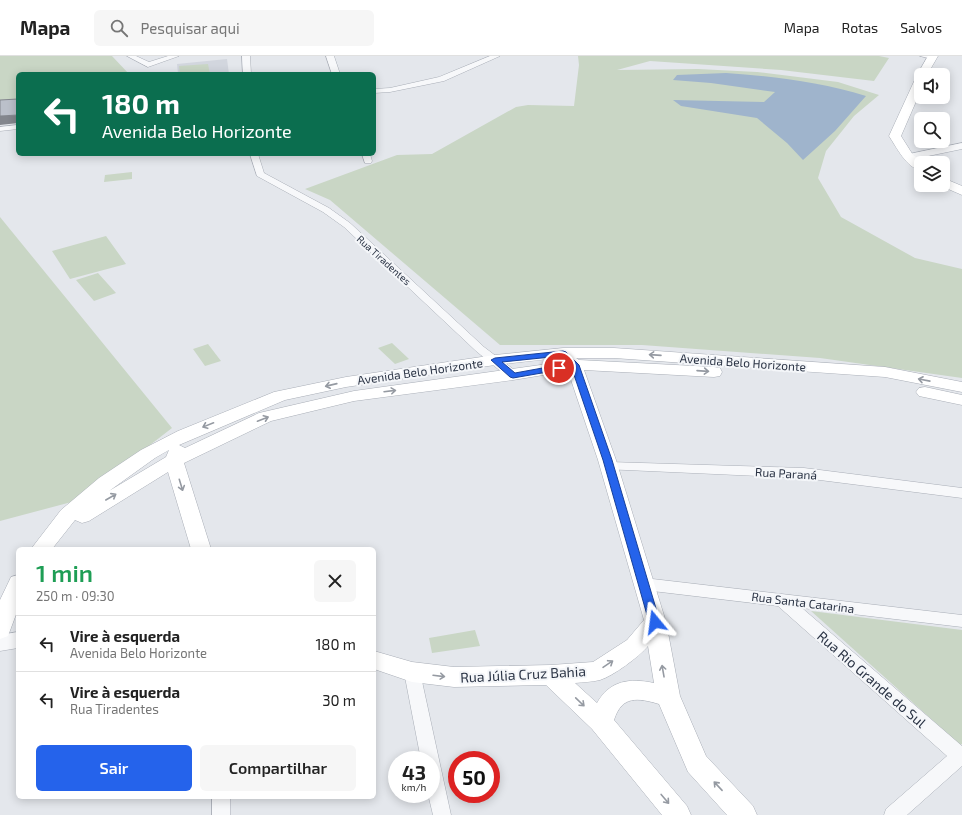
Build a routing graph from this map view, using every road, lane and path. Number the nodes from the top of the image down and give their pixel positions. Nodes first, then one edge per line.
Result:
1 (131, 56) edge
2 (175, 56) edge
3 (246, 56) edge
4 (330, 56) edge
5 (496, 56) edge
6 (930, 56) edge
7 (925, 68) edge
8 (247, 72) edge
9 (335, 72) edge
10 (376, 91) edge
11 (914, 94) edge
12 (16, 127) edge
13 (0, 129) edge
14 (962, 146) edge
15 (255, 156) edge
16 (910, 157) junction
17 (914, 161) edge
18 (950, 185) edge
19 (962, 191) edge
20 (568, 359) junction
21 (495, 360) junction
22 (513, 376) junction
23 (962, 387) edge
24 (962, 400) edge
25 (184, 435) junction
26 (174, 461) junction
27 (609, 466) junction
28 (962, 493) edge
29 (43, 546) edge
30 (200, 547) edge
31 (644, 584) junction
32 (16, 588) edge
33 (782, 600) junction
34 (962, 621) edge
35 (655, 622) junction
36 (0, 630) edge
37 (16, 640) edge
38 (0, 643) edge
39 (376, 661) edge
40 (412, 672) junction
41 (551, 675) junction
42 (668, 696) junction
43 (602, 722) junction
44 (428, 751) edge
45 (961, 756) edge
46 (221, 799) edge
47 (439, 803) edge
48 (221, 815) edge
49 (442, 815) edge
50 (678, 815) edge
51 (744, 815) edge
52 (893, 815) edge

1 - 2 street
3 - 8 street
4 - 9 street
5 - 10 street
6 - 7 main road
11 - 16 main road
12 - 13 street
14 - 16 street
15 - 21 street, Rua Tiradentes
16 - 17 main road
18 - 19 main road
20 - 21 main road, Avenida Belo Horizonte
20 - 22 main road, Avenida Belo Horizonte
23 -> 20 main road, Avenida Belo Horizonte
20 -> 24 main road, Avenida Belo Horizonte
20 - 27 main road
21 - 22 street, Rua Tiradentes
21 -> 25 main road, Avenida Belo Horizonte
26 -> 22 main road, Avenida Belo Horizonte
25 - 26 main road
25 - 29 main road, Avenida Belo Horizonte
29 -> 26 main road, Avenida Belo Horizonte
26 -> 30 main road
27 - 28 street, Rua Paraná
27 - 31 main road
31 - 33 street, Rua Santa Catarina
31 - 35 main road
32 - 36 main road
33 - 34 street, Rua Santa Catarina
33 - 45 street, Rua Rio Grande do Sul
41 -> 35 main road, Rua Júlia Cruz Bahia
42 -> 35 main road
37 - 38 street
39 - 40 main road, Rua Júlia Cruz Bahia
40 -> 41 main road, Rua Júlia Cruz Bahia
40 - 44 street
41 -> 43 main road
42 - 43 main road
51 -> 42 main road
43 -> 50 main road
45 - 52 street
46 - 48 street
47 - 49 street

